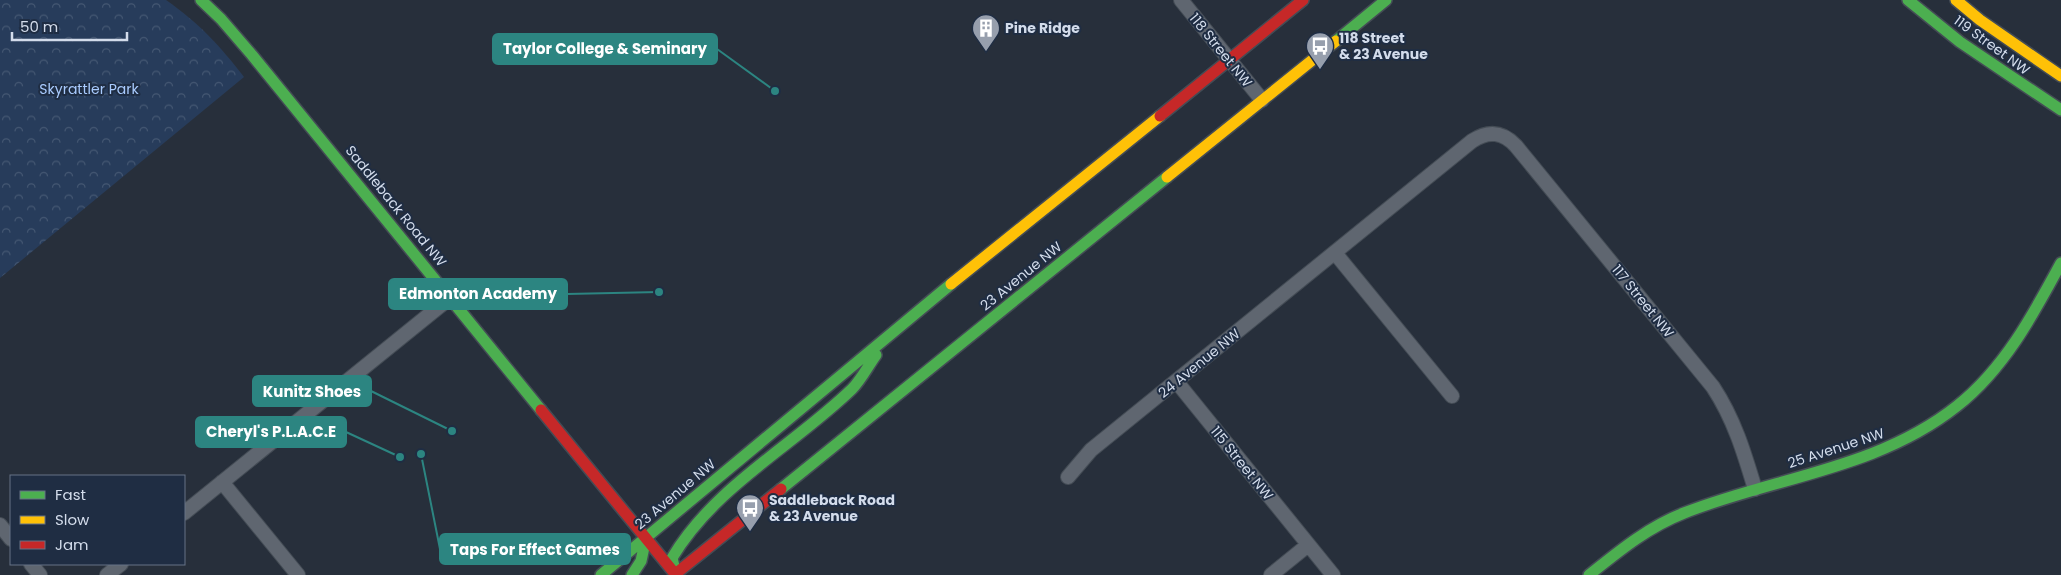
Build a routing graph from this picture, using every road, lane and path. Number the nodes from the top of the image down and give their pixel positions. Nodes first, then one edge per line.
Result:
1 (201, 0) edge
2 (1181, 0) edge
3 (1303, 0) edge
4 (1386, 0) edge
5 (1908, 0) edge
6 (1956, 0) edge
7 (1228, 59) junction
8 (2061, 76) edge
9 (1262, 100) junction
10 (2061, 110) edge
11 (1498, 134) joint
12 (1335, 253) junction
13 (2059, 270) edge
14 (451, 297) junction
15 (893, 331) junction
16 (1176, 382) junction
17 (1452, 396) dead end
18 (1068, 477) dead end
19 (222, 482) junction
20 (1755, 489) junction
21 (185, 512) edge
22 (0, 525) edge
23 (10, 538) edge
24 (646, 538) junction
25 (1308, 544) junction
26 (32, 565) edge
27 (120, 565) edge
28 (40, 575) edge
29 (107, 575) edge
30 (298, 575) edge
31 (601, 575) edge
32 (632, 575) edge
33 (675, 575) edge
34 (1271, 575) edge
35 (1333, 575) edge
36 (1589, 575) edge

1 - 14 main road, Saddleback Road NW
2 - 7 street, 118 Street NW
3 - 7 main road, 23 Avenue NW
4 - 9 main road, 23 Avenue NW
5 - 10 main road, 119 Street NW
6 - 8 main road, 119 Street NW
7 - 9 street, 118 Street NW
7 - 15 main road, 23 Avenue NW
9 - 33 main road, 23 Avenue NW
11 - 12 street, 24 Avenue NW
11 - 20 street, 117 Street NW
12 - 16 street, 24 Avenue NW
12 - 17 street
13 - 20 main road, 25 Avenue NW
14 - 19 street
14 - 24 main road, Saddleback Road NW
15 - 24 main road, 23 Avenue NW
15 - 33 main road
16 - 18 street, 24 Avenue NW
16 - 25 street, 115 Street NW
19 - 21 street
19 - 30 street
20 - 36 main road, 25 Avenue NW
22 - 23 street
24 - 31 main road, 23 Avenue NW
24 - 32 main road
24 - 33 main road, Saddleback Road NW
25 - 34 street
25 - 35 street, 115 Street NW
26 - 28 street
27 - 29 street

